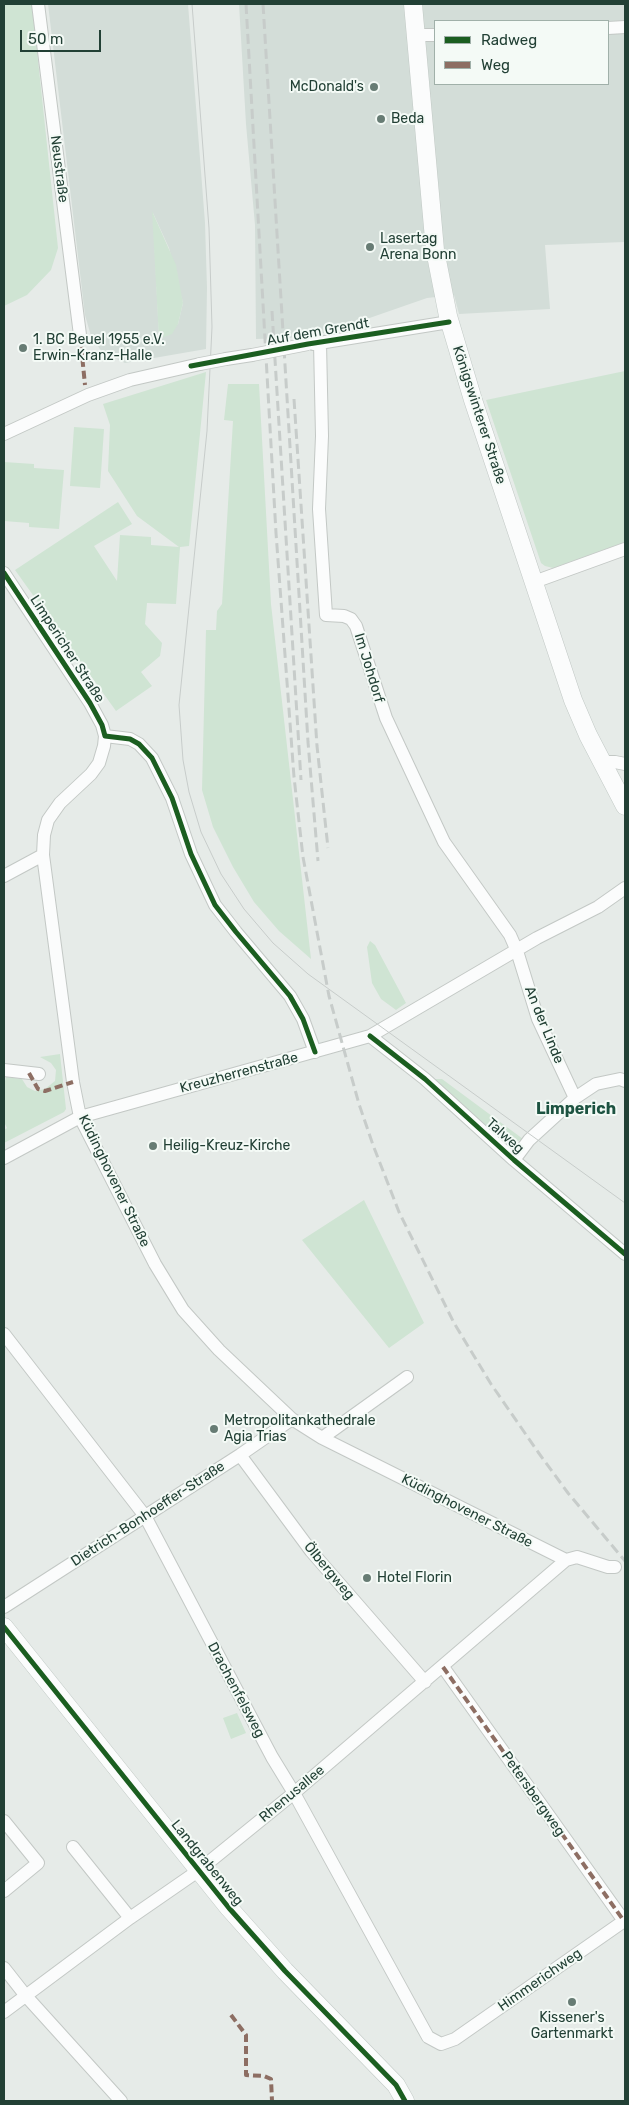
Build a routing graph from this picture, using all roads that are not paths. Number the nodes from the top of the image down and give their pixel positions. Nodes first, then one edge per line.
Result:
1 (38, 4) edge
2 (413, 4) edge
3 (609, 28) edge
4 (625, 28) edge
5 (416, 35) junction
6 (434, 35) edge
7 (449, 322) junction
8 (80, 335) dead end
9 (314, 343) junction
10 (4, 434) edge
11 (625, 549) edge
12 (4, 573) edge
13 (534, 582) junction
14 (105, 736) junction
15 (602, 762) junction
16 (625, 764) edge
17 (625, 806) edge
18 (43, 855) junction
19 (4, 876) edge
20 (625, 888) edge
21 (517, 951) junction
22 (370, 1036) junction
23 (314, 1052) junction
24 (4, 1070) edge
25 (39, 1074) dead end
26 (625, 1081) edge
27 (574, 1098) junction
28 (80, 1116) junction
29 (4, 1158) edge
30 (514, 1160) junction
31 (625, 1254) edge
32 (4, 1334) edge
33 (407, 1377) dead end
34 (292, 1419) junction
35 (322, 1438) junction
36 (240, 1456) junction
37 (145, 1516) junction
38 (566, 1560) junction
39 (615, 1567) dead end
40 (4, 1607) edge
41 (4, 1627) edge
42 (443, 1667) junction
43 (424, 1682) junction
44 (294, 1793) junction
45 (4, 1821) edge
46 (73, 1847) dead end
47 (198, 1870) junction
48 (4, 1891) edge
49 (130, 1918) junction
50 (624, 1921) edge
51 (4, 1968) edge
52 (26, 1996) junction
53 (4, 2012) edge
54 (455, 2039) joint
55 (396, 2086) junction
56 (121, 2101) edge
57 (405, 2101) edge
58 (420, 2101) edge

1 - 8 street, Neustraße
2 - 5 main road, Königswinterer Straße
3 - 4 street
5 - 6 street
5 - 7 main road, Königswinterer Straße
7 - 9 street, Auf dem Grendt
7 - 13 main road, Königswinterer Straße
9 - 10 street, Auf dem Grendt, bridge
9 - 21 street, Im Johdorf
11 - 13 street
12 - 14 street, Limpericher Straße
13 - 15 main road, Königswinterer Straße
14 - 18 street, Küdinghovener Straße
14 - 23 street
15 - 16 street
15 - 17 main road, Königswinterer Straße
18 - 19 street
18 - 28 street, Küdinghovener Straße
20 - 21 street, Kreuzherrenstraße
21 - 22 street, Kreuzherrenstraße
21 - 27 street, An der Linde
22 - 23 street, Kreuzherrenstraße
22 - 30 street, Talweg
23 - 28 street, Kreuzherrenstraße
24 - 25 street
26 - 27 street
27 - 30 street
28 - 29 street, Kreuzherrenstraße
28 - 34 street, Küdinghovener Straße
30 - 31 street, Talweg
32 - 37 street, Drachenfelsweg
33 - 35 street
34 - 35 street, Küdinghovener Straße
34 - 36 street, Dietrich-Bonhoeffer-Straße
35 - 38 street, Küdinghovener Straße
36 - 37 street, Dietrich-Bonhoeffer-Straße
36 - 43 street, Ölbergweg
37 - 40 street, Dietrich-Bonhoeffer-Straße
37 - 44 street, Drachenfelsweg
38 - 39 street, Küdinghovener Straße
38 - 42 street, Rhenusallee
41 - 47 main road, Landgrabenweg
42 - 43 street, Rhenusallee
42 - 50 street, Petersbergweg
43 - 44 street, Rhenusallee
44 - 47 street, Rhenusallee
44 - 54 street, Drachenfelsweg
45 - 48 street
46 - 49 street
47 - 49 street, Rhenusallee
47 - 55 main road, Landgrabenweg
49 - 52 street, Rhenusallee
50 - 54 street, Himmerichweg
51 - 52 street
52 - 53 street, Rhenusallee
52 - 56 street
55 - 57 main road, Landgrabenweg
55 - 58 main road, Landgrabenweg

